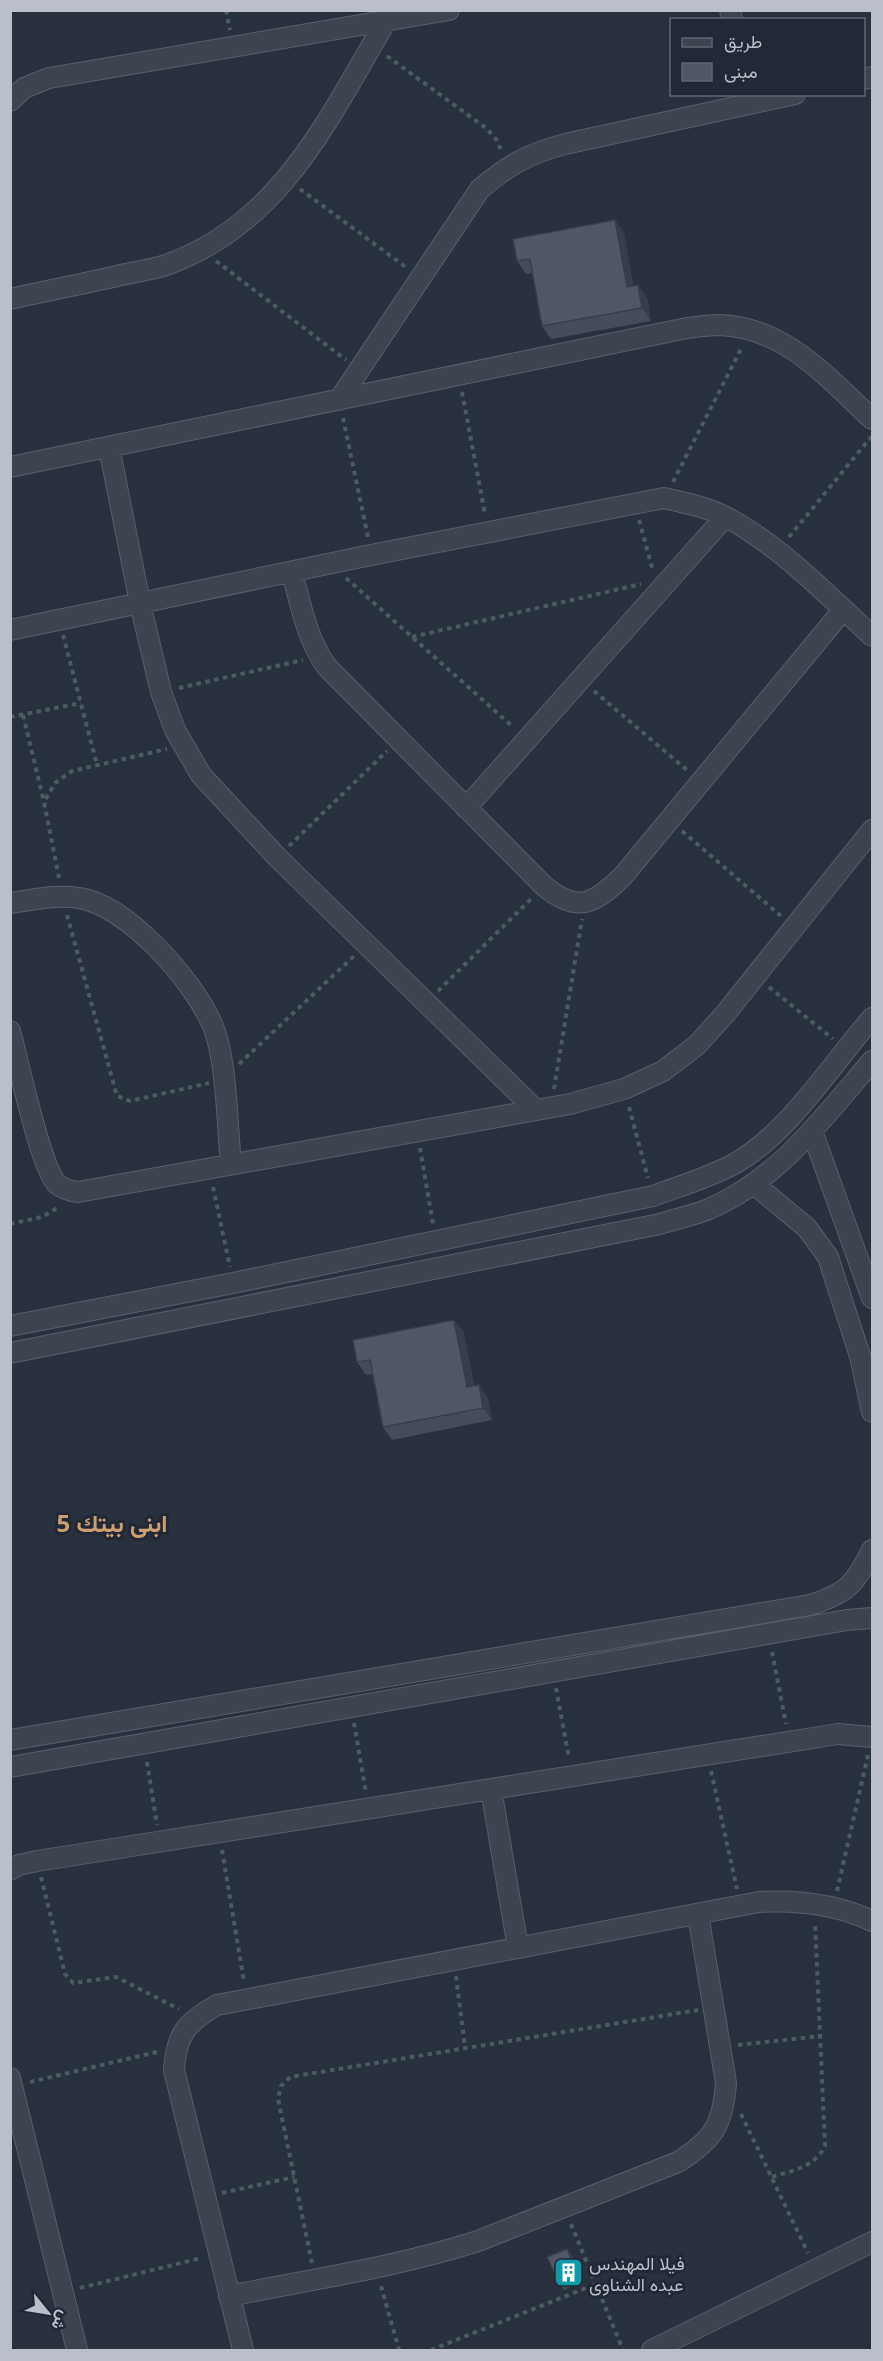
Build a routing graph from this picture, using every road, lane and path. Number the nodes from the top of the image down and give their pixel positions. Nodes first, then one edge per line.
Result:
1 (449, 10) edge
2 (386, 21) junction
3 (372, 44) junction
4 (777, 96) edge
5 (750, 99) edge
6 (10, 101) edge
7 (505, 168) junction
8 (287, 180) junction
9 (201, 250) junction
10 (422, 278) junction
11 (10, 299) edge
12 (751, 329) junction
13 (360, 370) junction
14 (459, 375) junction
15 (339, 400) junction
16 (873, 419) edge
17 (873, 436) edge
18 (109, 447) junction
19 (10, 468) edge
20 (664, 498) junction
21 (635, 504) junction
22 (725, 516) junction
23 (489, 532) junction
24 (777, 552) junction
25 (371, 555) junction
26 (331, 564) junction
27 (292, 573) junction
28 (663, 578) junction
29 (140, 603) junction
30 (843, 610) junction
31 (59, 620) junction
32 (10, 630) edge
33 (873, 636) edge
34 (412, 637) junction
35 (319, 656) junction
36 (580, 679) junction
37 (161, 692) junction
38 (81, 703) junction
39 (23, 715) junction
40 (10, 717) edge
41 (398, 740) junction
42 (527, 740) junction
43 (182, 746) junction
44 (97, 765) junction
45 (701, 782) junction
46 (44, 802) junction
47 (466, 807) junction
48 (669, 820) junction
49 (873, 830) edge
50 (277, 856) junction
51 (544, 886) junction
52 (62, 896) junction
53 (10, 903) edge
54 (585, 903) junction
55 (795, 928) junction
56 (367, 943) junction
57 (756, 976) junction
58 (427, 1002) junction
59 (873, 1018) edge
60 (10, 1031) edge
61 (845, 1049) junction
62 (873, 1061) edge
63 (223, 1080) junction
64 (624, 1089) junction
65 (543, 1107) junction
66 (417, 1130) junction
67 (812, 1131) junction
68 (231, 1164) junction
69 (209, 1168) junction
70 (754, 1185) junction
71 (78, 1192) junction
72 (653, 1196) junction
73 (10, 1224) edge
74 (436, 1240) junction
75 (233, 1283) junction
76 (873, 1298) edge
77 (10, 1326) edge
78 (10, 1353) edge
79 (873, 1412) edge
80 (873, 1550) edge
81 (830, 1599) junction
82 (873, 1618) edge
83 (833, 1622) junction
84 (769, 1634) junction
85 (553, 1672) junction
86 (351, 1707) junction
87 (50, 1733) junction
88 (10, 1740) edge
89 (789, 1742) junction
90 (871, 1742) edge
91 (144, 1744) junction
92 (708, 1755) junction
93 (56, 1759) junction
94 (10, 1767) edge
95 (572, 1776) junction
96 (491, 1789) junction
97 (368, 1808) junction
98 (219, 1832) junction
99 (159, 1841) junction
100 (37, 1861) junction
101 (10, 1870) edge
102 (824, 1905) junction
103 (741, 1906) junction
104 (698, 1914) junction
105 (873, 1921) edge
106 (518, 1948) junction
107 (454, 1960) junction
108 (247, 2000) junction
109 (713, 2007) junction
110 (195, 2018) junction
111 (821, 2036) junction
112 (465, 2047) junction
113 (720, 2047) junction
114 (175, 2048) junction
115 (11, 2082) edge
116 (726, 2083) junction
117 (294, 2177) junction
118 (772, 2177) junction
119 (205, 2197) junction
120 (564, 2207) junction
121 (873, 2242) edge
122 (219, 2253) junction
123 (376, 2268) junction
124 (816, 2270) junction
125 (315, 2279) junction
126 (596, 2284) junction
127 (63, 2292) junction
128 (230, 2296) junction
129 (77, 2350) edge
130 (243, 2350) edge
131 (399, 2350) edge
132 (431, 2350) edge
133 (623, 2350) edge
134 (652, 2350) edge

1 - 2 street
2 - 3 street
2 - 6 street
3 - 7 path
3 - 8 street
4 - 5 street
5 - 7 street
7 - 10 street
8 - 9 street
8 - 10 path
9 - 11 street
9 - 13 path
10 - 13 street
12 - 14 street
12 - 16 street
12 - 20 path
13 - 15 street
14 - 15 street
14 - 23 path
15 - 18 street
15 - 25 path
17 - 24 path
18 - 19 street
18 - 29 street
20 - 21 street
20 - 22 street
21 - 23 street
21 - 28 path
22 - 24 street
22 - 28 street
23 - 25 street
24 - 30 street
25 - 26 street
26 - 27 street
26 - 34 path
27 - 29 street
27 - 35 street
28 - 34 path
28 - 36 street
29 - 31 street
29 - 37 street
30 - 33 street
30 - 45 street
31 - 32 street
31 - 38 path
34 - 42 path
35 - 37 path
35 - 41 street
36 - 42 street
36 - 45 path
37 - 43 street
38 - 39 path
38 - 44 path
39 - 40 path
39 - 46 path
41 - 47 street
41 - 50 path
42 - 47 street
43 - 44 path
43 - 50 street
44 - 46 path
45 - 48 street
46 - 52 path
47 - 51 street
48 - 54 street
48 - 55 path
49 - 55 street
50 - 56 street
51 - 54 street
51 - 58 path
52 - 53 street
52 - 63 street
52 - 63 path
54 - 65 path
55 - 57 street
56 - 58 street
56 - 63 path
57 - 61 path
57 - 64 street
58 - 65 street
59 - 61 street
60 - 71 street
61 - 72 street
62 - 67 street
63 - 68 street
64 - 65 street
64 - 72 path
65 - 66 street
66 - 68 street
66 - 74 path
67 - 70 street
67 - 76 street
68 - 69 street
69 - 71 street
69 - 75 path
70 - 78 street
70 - 79 street
71 - 73 path
72 - 74 street
74 - 75 street
75 - 77 street
80 - 81 street
81 - 83 street
81 - 87 street
82 - 83 street
83 - 84 street
84 - 85 street
84 - 89 path
85 - 86 street
85 - 95 path
86 - 91 street
86 - 97 path
87 - 88 street
87 - 93 street
89 - 90 street
89 - 92 street
90 - 102 path
91 - 93 street
91 - 99 path
92 - 95 street
92 - 103 path
93 - 94 street
95 - 96 street
96 - 97 street
96 - 106 street
97 - 98 street
98 - 99 street
98 - 108 path
99 - 100 street
100 - 101 street
100 - 110 path
102 - 103 street
102 - 105 street
102 - 111 path
103 - 104 street
104 - 106 street
104 - 109 street
106 - 107 street
107 - 108 street
107 - 112 path
108 - 110 street
109 - 112 path
109 - 113 street
110 - 114 street
111 - 113 path
111 - 118 path
112 - 117 path
113 - 116 street
114 - 115 path
114 - 119 street
115 - 127 street
116 - 118 path
116 - 120 street
117 - 119 path
117 - 125 path
118 - 124 path
119 - 122 street
120 - 123 street
120 - 126 path
121 - 124 street
122 - 127 path
122 - 128 street
123 - 125 street
123 - 131 path
124 - 134 street
125 - 128 street
126 - 132 path
126 - 133 path
127 - 129 street
128 - 130 street

